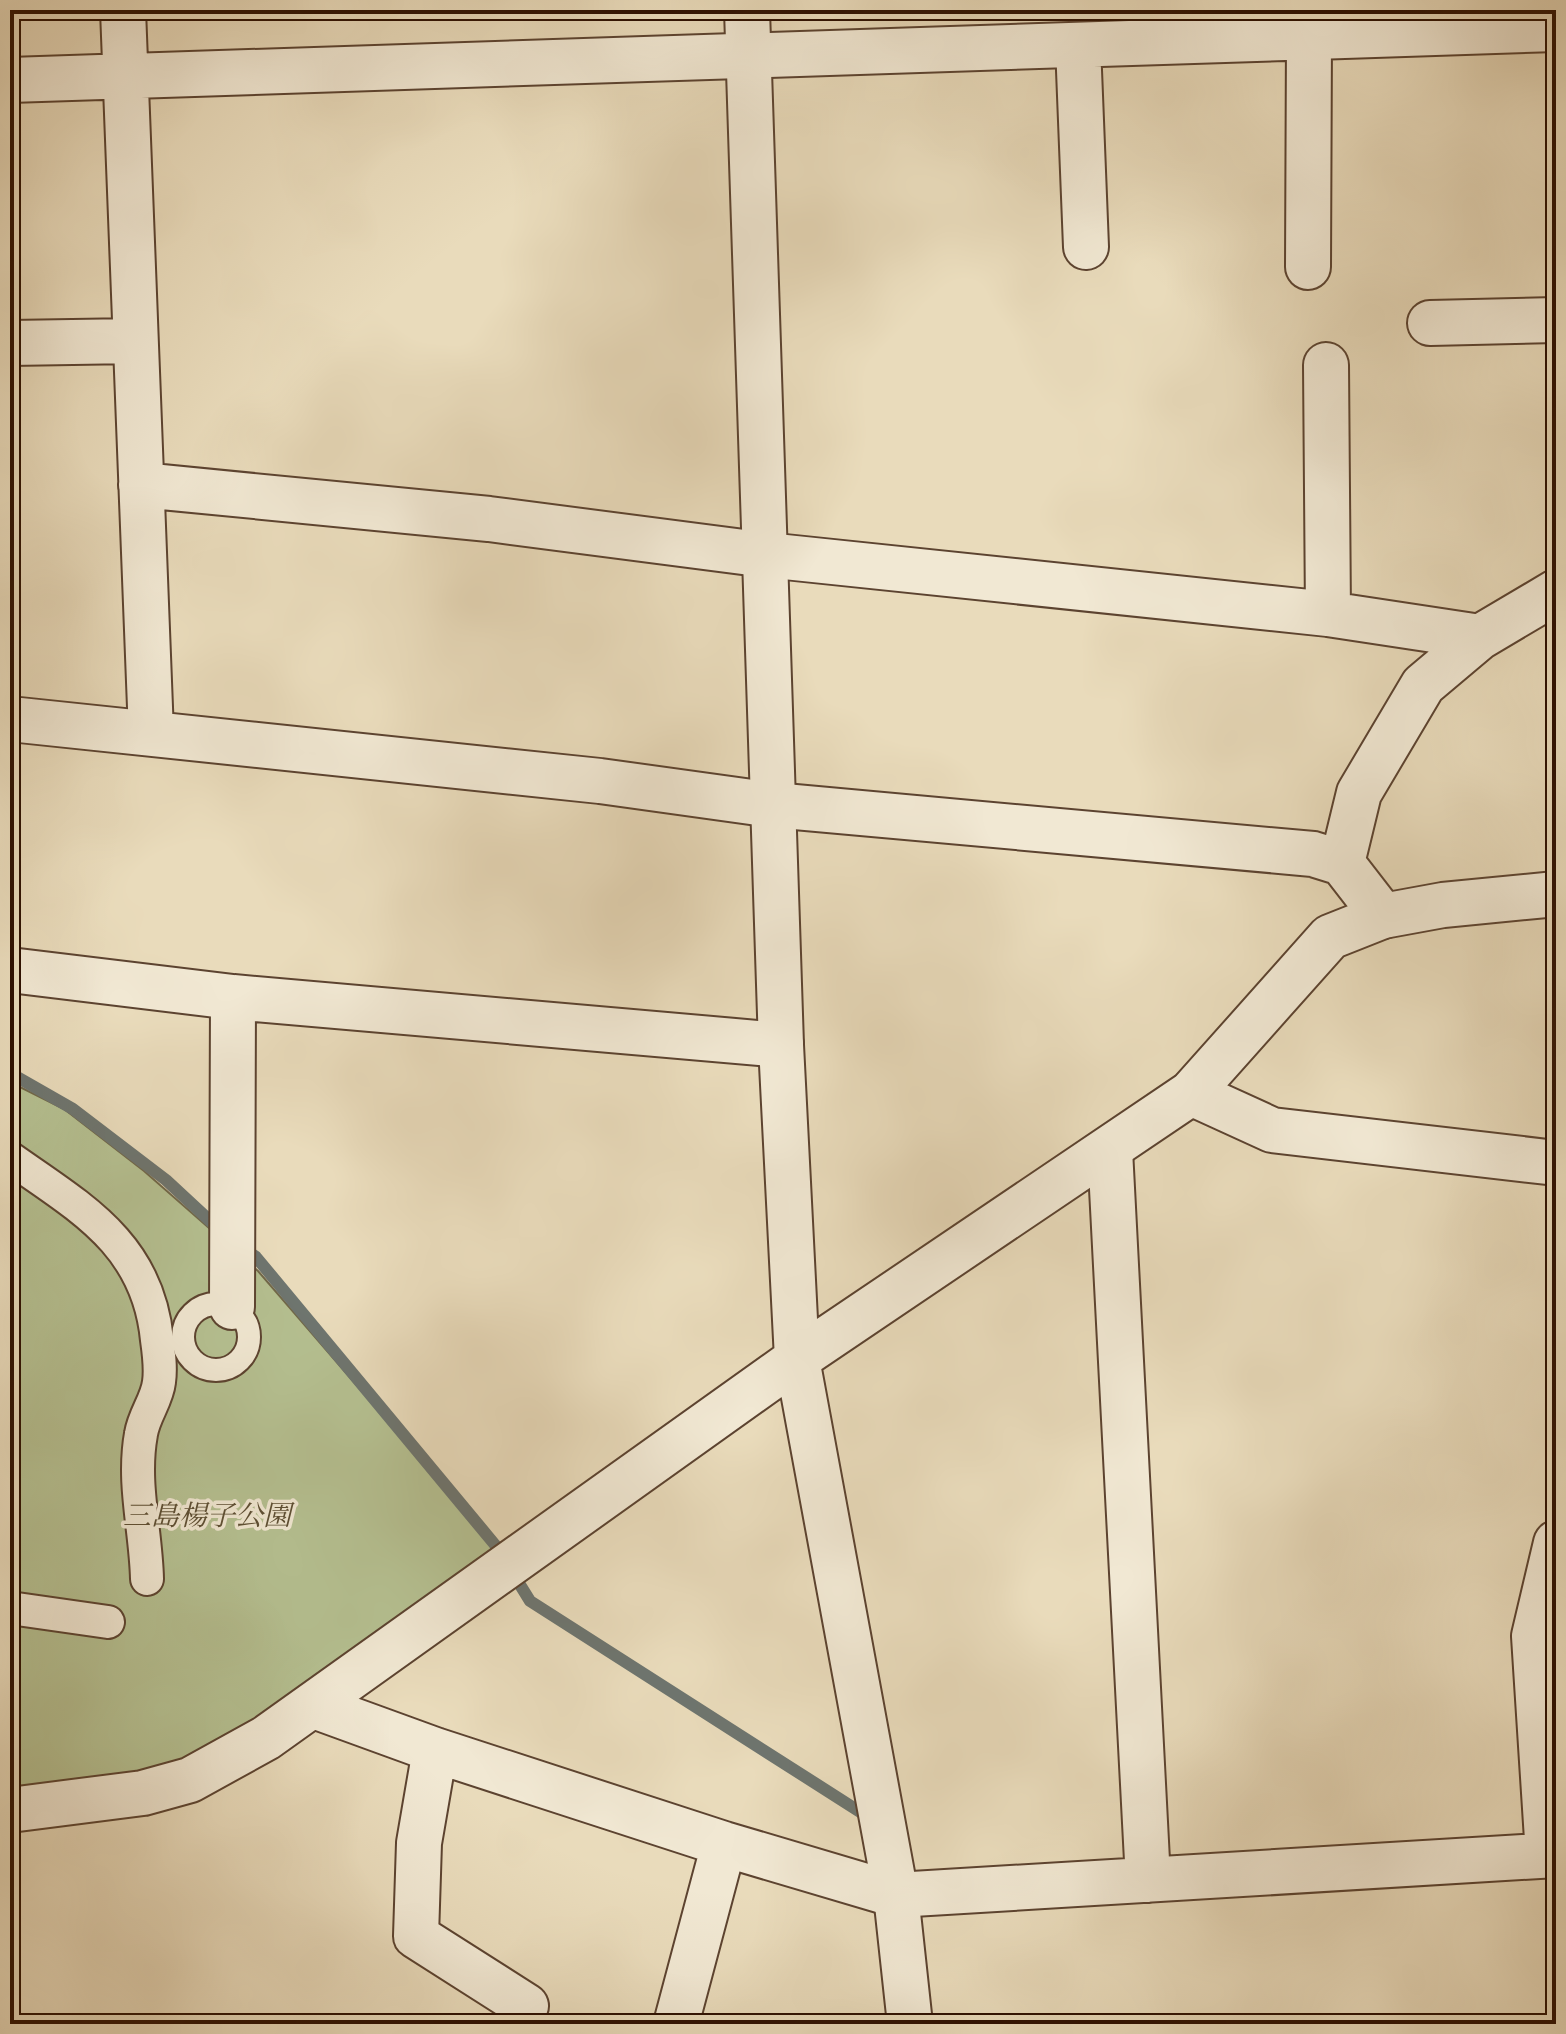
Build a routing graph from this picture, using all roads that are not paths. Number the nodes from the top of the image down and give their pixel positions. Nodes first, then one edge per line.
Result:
1 (123, 10) edge
2 (747, 10) edge
3 (1532, 23) edge
4 (1309, 37) junction
5 (1078, 45) junction
6 (748, 55) junction
7 (125, 76) junction
8 (10, 80) edge
9 (1086, 247) dead end
10 (1308, 267) dead end
11 (1556, 320) edge
12 (1430, 323) dead end
13 (135, 341) junction
14 (10, 343) edge
15 (1326, 365) dead end
16 (141, 485) junction
17 (766, 555) junction
18 (1548, 603) edge
19 (1328, 614) junction
20 (1480, 637) junction
21 (10, 719) edge
22 (151, 733) junction
23 (773, 805) junction
24 (1342, 863) junction
25 (1556, 894) edge
26 (1383, 916) junction
27 (10, 970) edge
28 (233, 997) junction
29 (781, 1045) junction
30 (1191, 1093) junction
31 (1110, 1150) junction
32 (10, 1158) edge
33 (1556, 1163) edge
34 (232, 1307) dead end
35 (797, 1359) junction
36 (1556, 1543) edge
37 (147, 1579) dead end
38 (10, 1608) edge
39 (108, 1622) dead end
40 (314, 1706) junction
41 (435, 1750) junction
42 (10, 1810) edge
43 (724, 1844) junction
44 (1552, 1855) edge
45 (1148, 1880) junction
46 (896, 1895) junction
47 (518, 2024) edge
48 (676, 2024) edge
49 (910, 2024) edge

1 - 7 street
2 - 6 street
3 - 4 street
4 - 5 street
4 - 10 street
5 - 6 street
5 - 9 street
6 - 7 street
6 - 17 street
7 - 8 street
7 - 13 street
11 - 12 street
13 - 14 street
13 - 16 street
15 - 19 street
16 - 17 street
16 - 22 street
17 - 19 street
17 - 23 street
18 - 20 street
19 - 20 street
20 - 24 street
21 - 22 street
22 - 23 street
23 - 24 street
23 - 29 street
24 - 26 street
25 - 26 street
26 - 30 street
27 - 28 street
28 - 29 street
28 - 34 street
29 - 35 street
30 - 31 street
30 - 33 street
31 - 35 street
31 - 45 street
32 - 37 street
35 - 40 street
35 - 46 street
36 - 44 street
38 - 39 street
40 - 41 street
40 - 42 street
41 - 43 street
41 - 47 street
43 - 46 street
43 - 48 street
44 - 45 street
45 - 46 street
46 - 49 street

